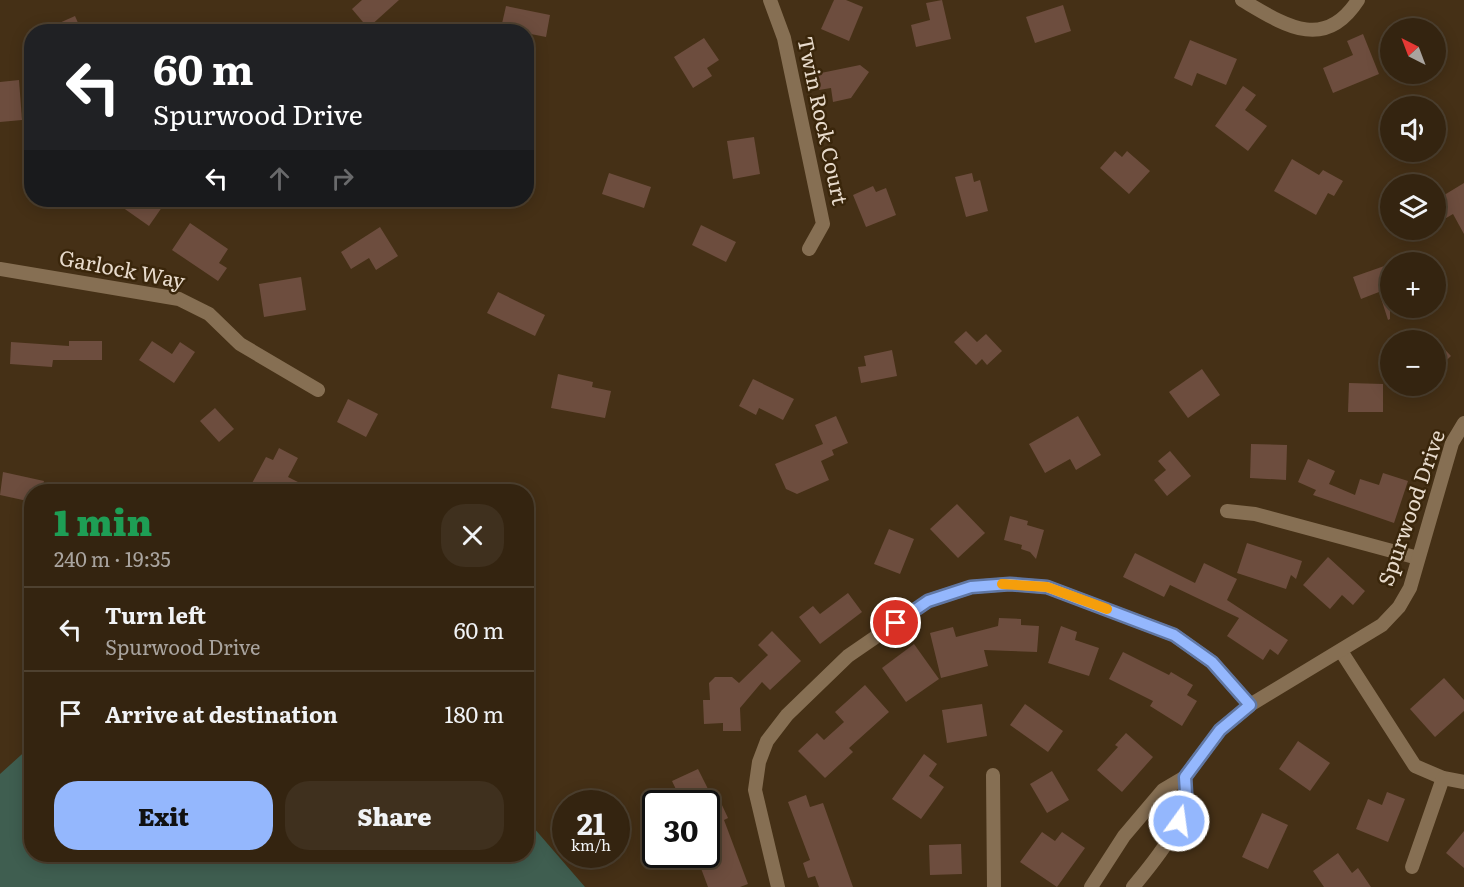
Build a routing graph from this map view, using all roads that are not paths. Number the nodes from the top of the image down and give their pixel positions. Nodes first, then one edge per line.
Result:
1 (770, 0) edge
2 (1242, 0) edge
3 (1358, 0) edge
4 (809, 249) dead end
5 (0, 269) edge
6 (318, 390) dead end
7 (1464, 423) edge
8 (1227, 511) dead end
9 (1418, 558) junction
10 (1341, 651) junction
11 (1250, 705) junction
12 (993, 775) dead end
13 (1185, 777) junction
14 (1443, 778) junction
15 (1464, 782) edge
16 (1412, 867) dead end
17 (778, 887) edge
18 (994, 887) edge
19 (1091, 887) edge
20 (1133, 887) edge

1 - 4 street, Twin Rock Court
2 - 3 street
5 - 6 street, Garlock Way
7 - 9 street, Spurwood Drive
8 - 9 street
9 - 10 street, Spurwood Drive
10 - 11 street, Spurwood Drive
10 - 14 street
11 - 13 street, Spurwood Drive
11 - 17 street
12 - 18 street
13 - 19 street, Spurwood Drive
13 - 20 street
14 - 15 street
14 - 16 street

